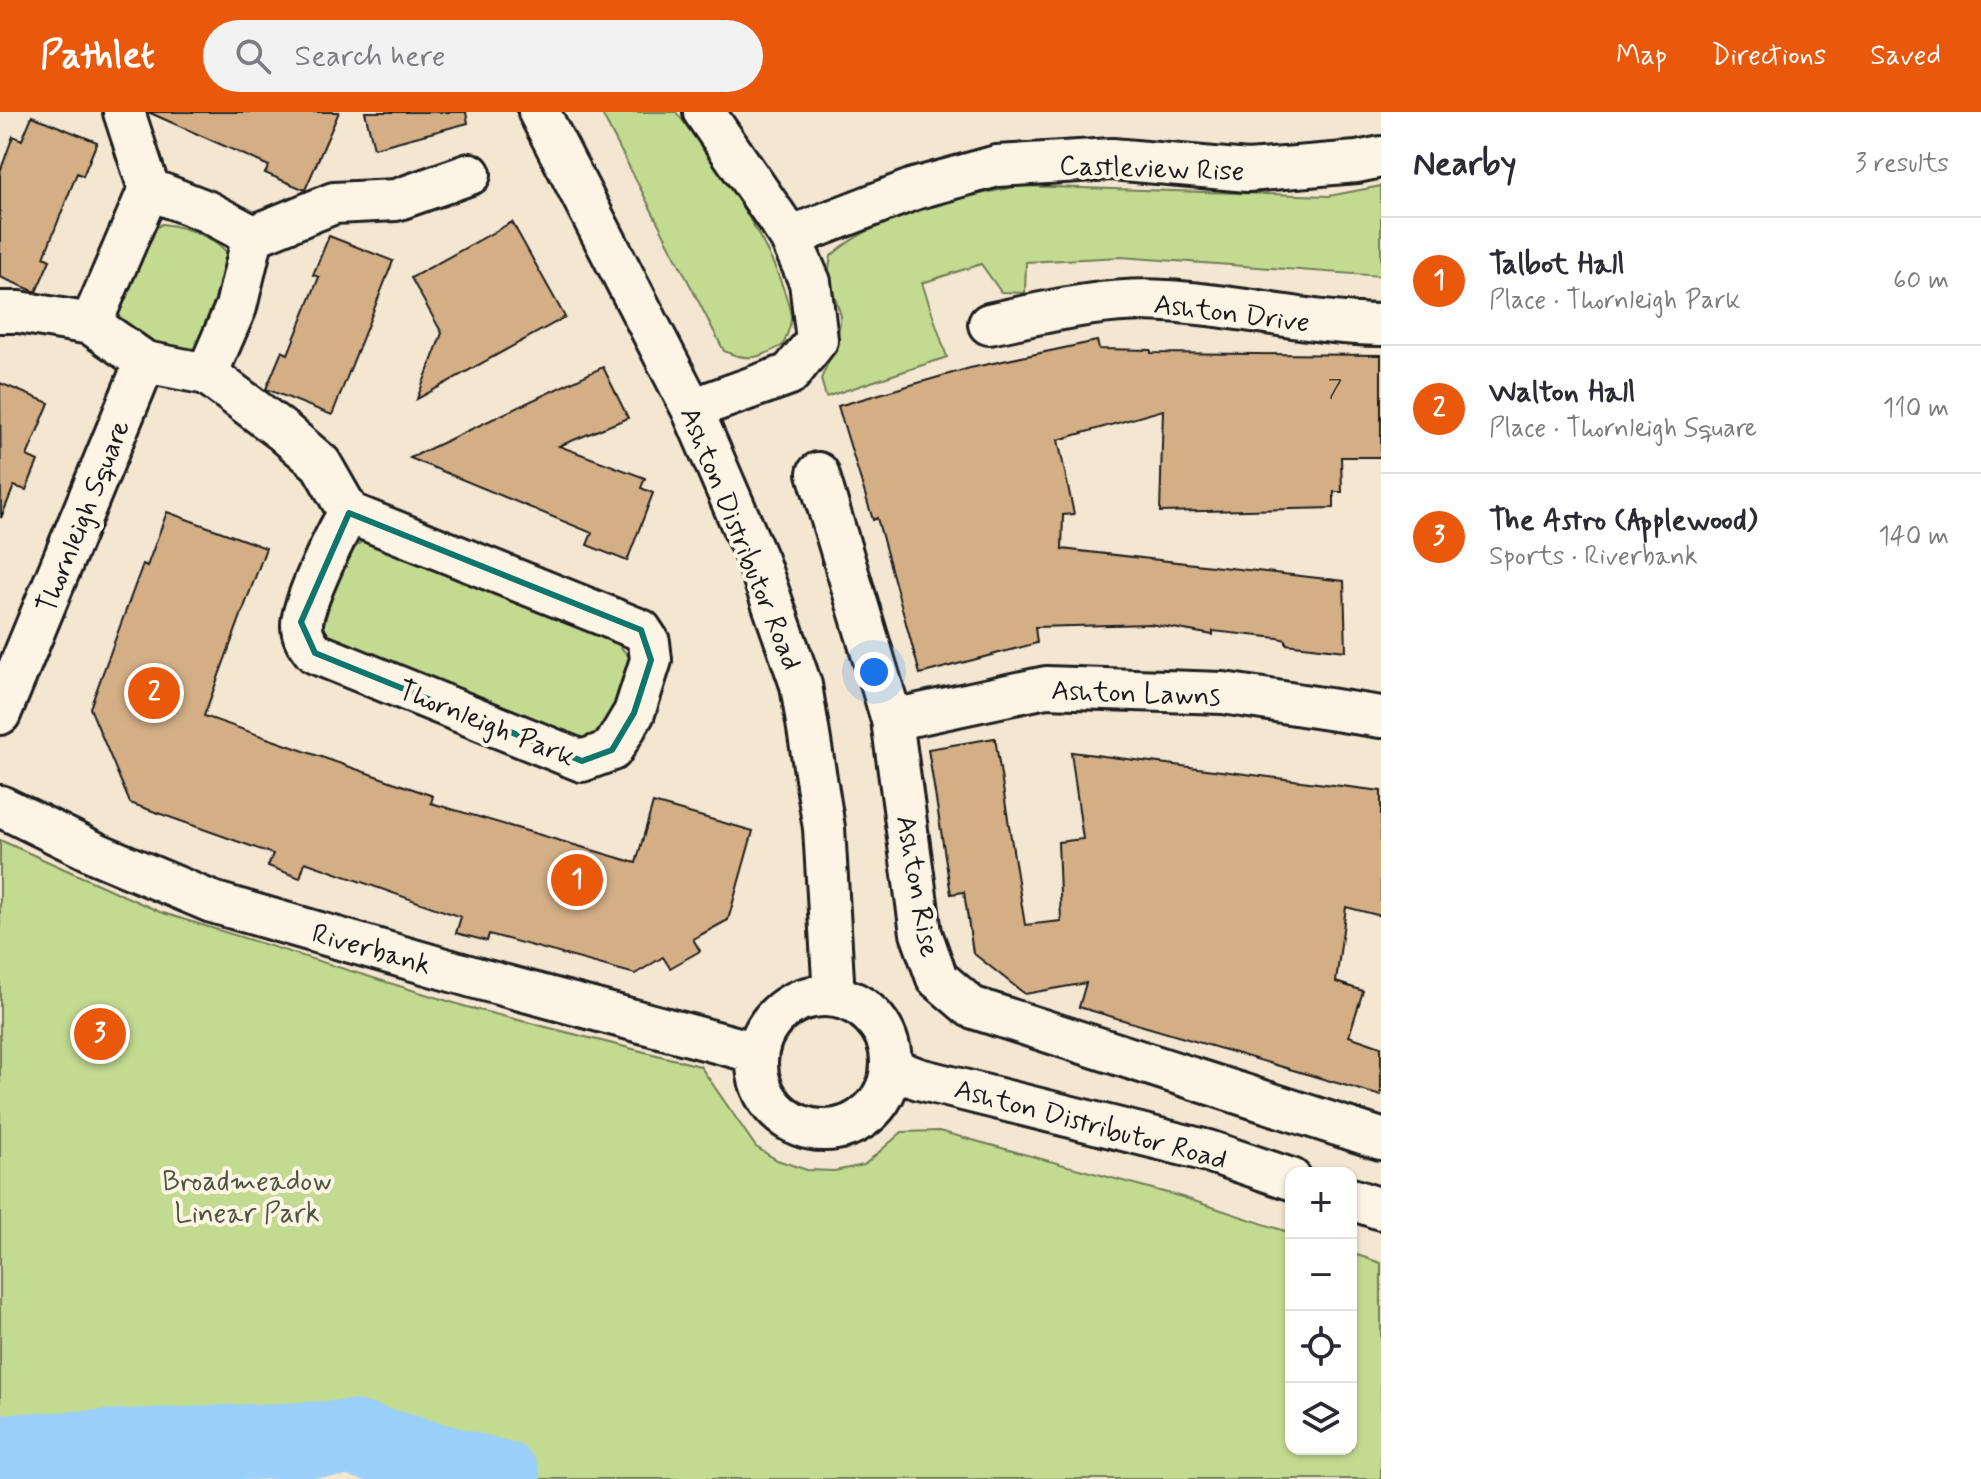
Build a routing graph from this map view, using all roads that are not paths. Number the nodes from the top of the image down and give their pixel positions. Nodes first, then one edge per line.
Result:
1 (124, 112) edge
2 (539, 112) edge
3 (704, 112) edge
4 (1381, 157) edge
5 (470, 174) dead end
6 (149, 189) junction
7 (253, 236) junction
8 (790, 237) junction
9 (0, 312) edge
10 (91, 324) junction
11 (989, 324) dead end
12 (1381, 325) edge
13 (145, 362) junction
14 (207, 374) junction
15 (692, 409) junction
16 (818, 473) dead end
17 (349, 513) junction
18 (0, 714) edge
19 (1381, 717) edge
20 (892, 720) junction
21 (0, 806) edge
22 (834, 996) junction
23 (757, 1053) junction
24 (892, 1069) junction
25 (1381, 1139) edge
26 (1285, 1177) edge
27 (1357, 1201) edge
28 (1381, 1209) edge

1 - 6 street
2 - 15 street, Ashton Distributor Road
3 - 8 street
4 - 8 street, Castleview Rise
5 - 7 street
6 - 7 street
6 - 10 street
7 - 14 street
8 - 15 street
9 - 10 street
10 - 13 street
11 - 12 street, Ashton Drive
13 - 14 street
13 - 18 street, Thornleigh Square
14 - 17 street
15 - 22 street, Ashton Distributor Road
16 - 20 street, Ashton Rise
17 - 17 street, Thornleigh Park
19 - 20 street, Ashton Lawns
20 - 25 street, Ashton Rise
21 - 23 street, Riverbank
22 - 23 street
22 - 24 street
23 - 24 street
24 - 26 street, Ashton Distributor Road
27 - 28 street

